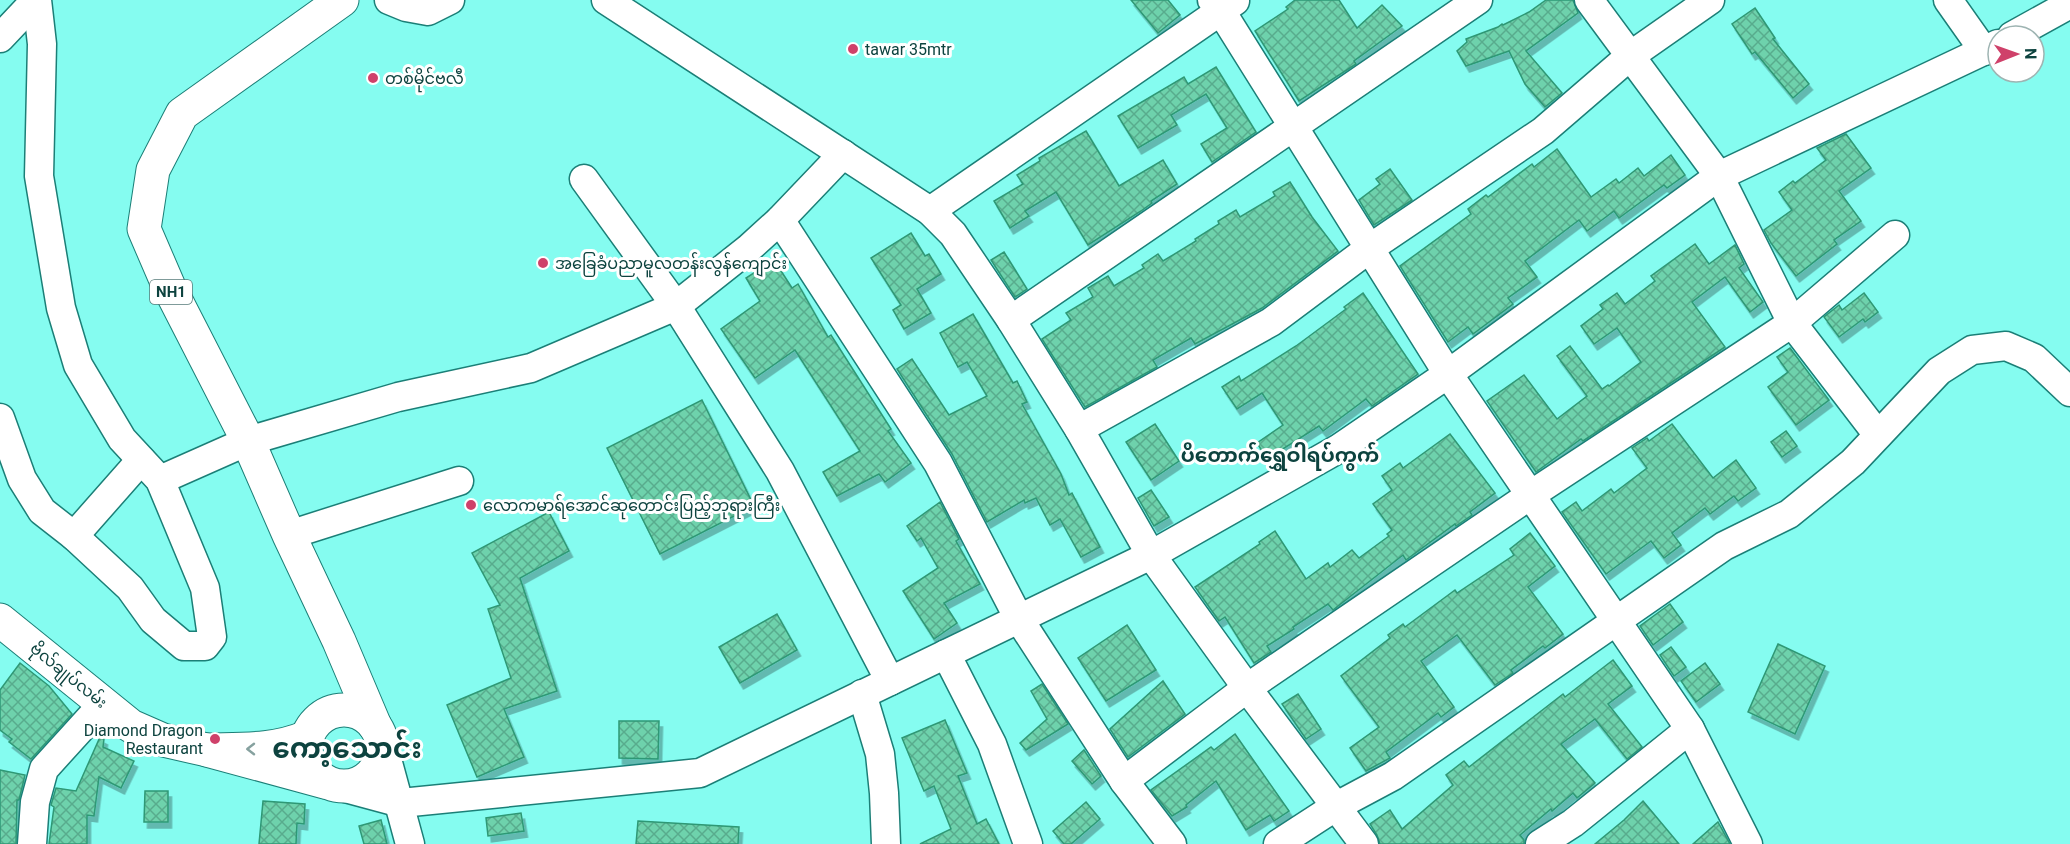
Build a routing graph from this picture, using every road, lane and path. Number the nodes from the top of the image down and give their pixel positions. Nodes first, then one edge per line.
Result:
1 (36, 0) edge
2 (342, 0) edge
3 (389, 0) edge
4 (450, 0) edge
5 (606, 0) edge
6 (1478, 0) edge
7 (1589, 0) edge
8 (1710, 0) edge
9 (1948, 0) edge
10 (1223, 4) edge
11 (2070, 4) edge
12 (2034, 24) edge
13 (0, 38) edge
14 (1986, 42) edge
15 (1986, 50) edge
16 (1630, 56) junction
17 (1293, 126) junction
18 (843, 154) junction
19 (1719, 176) junction
20 (584, 179) dead end
21 (930, 211) junction
22 (780, 220) junction
23 (1895, 235) dead end
24 (1370, 248) junction
25 (676, 306) junction
26 (1011, 320) junction
27 (1792, 323) junction
28 (1448, 374) junction
29 (2070, 392) edge
30 (0, 418) edge
31 (1079, 429) junction
32 (1878, 435) junction
33 (248, 441) junction
34 (150, 470) junction
35 (459, 481) dead end
36 (1529, 496) junction
37 (289, 535) junction
38 (74, 536) junction
39 (1151, 555) junction
40 (1019, 619) junction
41 (1616, 619) junction
42 (0, 620) edge
43 (339, 641) junction
44 (946, 654) junction
45 (890, 681) junction
46 (1247, 688) junction
47 (862, 694) junction
48 (104, 704) junction
49 (314, 727) junction
50 (1690, 729) junction
51 (378, 731) junction
52 (207, 750) junction
53 (1124, 781) junction
54 (332, 784) junction
55 (400, 803) junction
56 (1335, 807) junction
57 (32, 844) edge
58 (410, 844) edge
59 (886, 844) edge
60 (1028, 844) edge
61 (1172, 844) edge
62 (1278, 844) edge
63 (1364, 844) edge
64 (1540, 844) edge
65 (1748, 844) edge

1 - 13 street
1 - 34 street
2 - 33 highway, NH1
3 - 4 street
5 - 18 street
6 - 17 street
7 - 16 street
8 - 16 street
9 - 14 street
10 - 17 street
10 - 21 street
11 - 12 street
15 - 19 street
16 - 19 street
16 - 24 street
17 - 24 street
17 - 26 street
18 - 21 street
18 - 22 street
19 - 27 street
19 - 28 street
20 - 25 street
21 - 26 street
22 - 25 street
22 - 40 street
23 - 27 street
24 - 28 street
24 - 31 street
25 - 33 street
25 - 45 street
26 - 31 street
27 - 32 street
27 - 36 street
28 - 36 street
28 - 39 street
29 - 32 street
30 - 38 street
31 - 39 street
32 - 41 street
33 - 34 street
33 - 37 highway, NH1
34 - 38 street
34 - 38 street
35 - 37 street
36 - 41 street
36 - 46 street
37 - 43 highway, NH1
39 - 40 street
39 - 46 street
40 - 44 street
40 - 53 street
41 - 50 street
41 - 56 street
42 - 48 highway, ဗိုလ်ချုပ်လမ်း / NH1
43 - 49 highway
43 - 51 highway, NH1
44 - 45 street
44 - 60 street
45 - 47 street
46 - 53 street
46 - 56 street
47 - 55 street
47 - 59 street
48 - 52 highway, ဗိုလ်ချုပ်လမ်း / NH1
48 - 57 street
49 - 51 highway, NH1
49 -> 52 highway, NH1
49 - 54 highway
50 - 64 street
50 - 65 street
51 - 54 highway, NH1
51 - 55 street
52 - 54 highway, NH1
53 - 61 street
54 - 55 street
55 - 58 street
56 - 62 street
56 - 63 street

